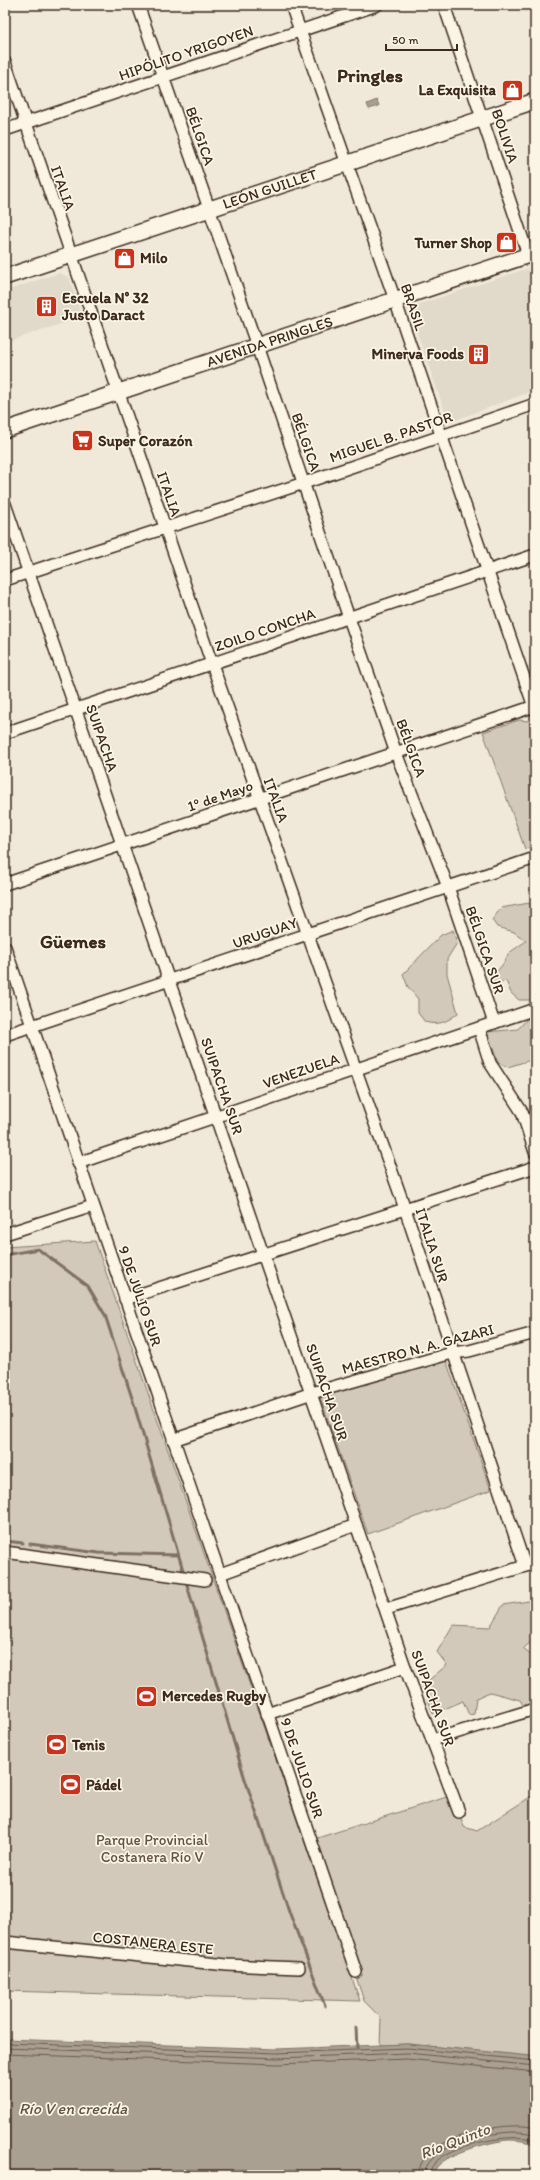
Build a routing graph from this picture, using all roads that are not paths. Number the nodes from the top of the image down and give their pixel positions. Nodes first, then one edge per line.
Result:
1 (138, 5) edge
2 (291, 5) edge
3 (377, 5) edge
4 (444, 5) edge
5 (300, 31) junction
6 (5, 62) edge
7 (163, 77) junction
8 (535, 100) edge
9 (483, 118) junction
10 (26, 123) junction
11 (5, 130) edge
12 (346, 162) junction
13 (209, 207) junction
14 (531, 254) edge
15 (70, 255) junction
16 (5, 277) edge
17 (395, 300) junction
18 (257, 346) junction
19 (118, 391) junction
20 (535, 404) edge
21 (5, 430) edge
22 (441, 435) junction
23 (304, 483) junction
24 (5, 504) edge
25 (165, 528) junction
26 (535, 555) edge
27 (29, 572) junction
28 (487, 572) junction
29 (5, 580) edge
30 (349, 618) junction
31 (212, 664) junction
32 (535, 707) edge
33 (77, 709) junction
34 (5, 733) edge
35 (396, 753) junction
36 (260, 799) junction
37 (123, 845) junction
38 (535, 858) edge
39 (5, 884) edge
40 (448, 887) junction
41 (308, 935) junction
42 (5, 947) edge
43 (170, 981) junction
44 (535, 1009) edge
45 (494, 1023) junction
46 (32, 1027) junction
47 (479, 1028) junction
48 (5, 1035) edge
49 (355, 1069) junction
50 (217, 1116) junction
51 (535, 1152) edge
52 (78, 1162) junction
53 (535, 1167) edge
54 (93, 1206) junction
55 (404, 1209) junction
56 (6, 1235) edge
57 (264, 1254) junction
58 (124, 1299) junction
59 (535, 1333) edge
60 (452, 1353) junction
61 (312, 1393) junction
62 (173, 1440) junction
63 (356, 1525) junction
64 (5, 1552) edge
65 (530, 1565) edge
66 (220, 1574) junction
67 (205, 1580) dead end
68 (386, 1609) junction
69 (405, 1667) junction
70 (535, 1709) edge
71 (267, 1714) junction
72 (432, 1740) junction
73 (459, 1812) dead end
74 (5, 1942) edge
75 (299, 1968) dead end
76 (356, 1972) dead end

1 - 7 street, BÉLGICA
2 - 5 street, BRASIL
3 - 5 street, HIPÓLITO YRIGOYEN
4 - 9 street, BOLIVIA
5 - 7 street, HIPÓLITO YRIGOYEN
5 - 12 street, BRASIL
6 - 10 street, ITALIA
7 - 10 street, HIPÓLITO YRIGOYEN
7 - 13 street, BÉLGICA
8 - 9 street, LEÓN GUILLET
9 - 12 street, LEÓN GUILLET
9 - 14 street, BOLIVIA
10 - 11 street, HIPÓLITO YRIGOYEN
10 - 15 street, ITALIA
12 - 13 street, LEÓN GUILLET
12 - 17 street, BRASIL
13 - 15 street, LEÓN GUILLET
13 - 18 street, BÉLGICA
14 - 17 street, AVENIDA PRINGLES
15 - 16 street, LEÓN GUILLET
15 - 19 street, ITALIA
17 - 18 street, AVENIDA PRINGLES
17 - 22 street, BRASIL
18 - 19 street, AVENIDA PRINGLES
18 - 23 street, BÉLGICA
19 - 21 street, AVENIDA PRINGLES
19 - 25 street, ITALIA
20 - 22 street, MIGUEL B. PASTOR
22 - 23 street, MIGUEL B. PASTOR
22 - 28 street, BRASIL
23 - 25 street, MIGUEL B. PASTOR
23 - 30 street, BÉLGICA
24 - 27 street, SUIPACHA
25 - 27 street, MIGUEL B. PASTOR
25 - 31 street, ITALIA
26 - 28 street, ZOILO CONCHA
27 - 29 street, MIGUEL B. PASTOR
27 - 33 street, SUIPACHA
28 - 30 street, ZOILO CONCHA
28 - 32 street, BRASIL
30 - 31 street, ZOILO CONCHA
30 - 35 street, BÉLGICA
31 - 33 street, ZOILO CONCHA
31 - 36 street, ITALIA
32 - 35 street, 1º de Mayo
33 - 34 street, ZOILO CONCHA
33 - 37 street, SUIPACHA
35 - 36 street, 1º de Mayo
35 - 40 street, BÉLGICA
36 - 37 street, 1º de Mayo
36 - 41 street, ITALIA
37 - 39 street, 1º de Mayo
37 - 43 street, SUIPACHA
38 - 40 street, URUGUAY
40 - 41 street, URUGUAY
40 - 45 street, BÉLGICA SUR
41 - 43 street, URUGUAY
41 - 49 street, ITALIA SUR
42 - 46 street, 9 DE JULIO SUR
43 - 46 street, URUGUAY
43 - 50 street, SUIPACHA SUR
44 - 45 street, VENEZUELA
45 - 47 street, VENEZUELA
46 - 48 street, URUGUAY
46 - 52 street, 9 DE JULIO SUR
47 - 49 street, VENEZUELA
47 - 51 street
49 - 50 street, VENEZUELA
49 - 55 street, ITALIA SUR
50 - 52 street, VENEZUELA
50 - 57 street, SUIPACHA SUR
52 - 54 street, 9 DE JULIO SUR
53 - 55 street
54 - 56 street
54 - 58 street, 9 DE JULIO SUR
55 - 57 street
55 - 60 street, ITALIA SUR
57 - 58 street
57 - 61 street, SUIPACHA SUR
58 - 62 street, 9 DE JULIO SUR
59 - 60 street, MAESTRO N. A. GAZARI
60 - 61 street, MAESTRO N. A. GAZARI
60 - 65 street, ITALIA SUR
61 - 62 street, MAESTRO N. A. GAZARI
61 - 63 street, SUIPACHA SUR
62 - 66 street, 9 DE JULIO SUR
63 - 66 street
63 - 68 street, SUIPACHA SUR
64 - 67 street
65 - 68 street
66 - 71 street, 9 DE JULIO SUR
68 - 69 street, SUIPACHA SUR
69 - 71 street
69 - 72 street, SUIPACHA SUR
70 - 72 street
71 - 76 street, 9 DE JULIO SUR
72 - 73 street, SUIPACHA SUR
74 - 75 street, COSTANERA ESTE

